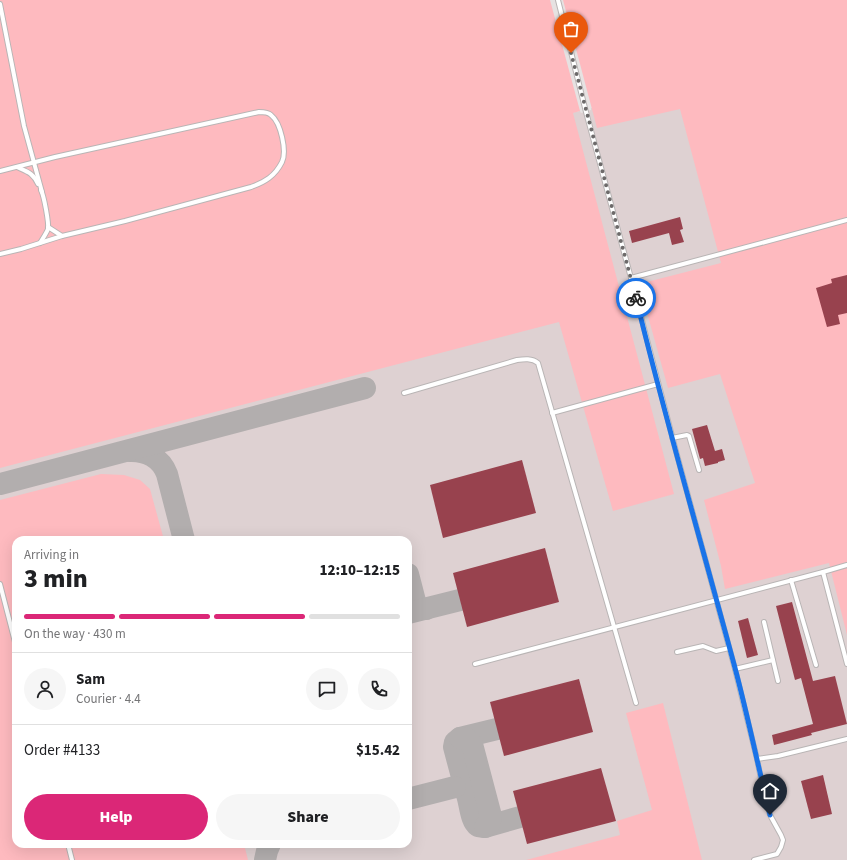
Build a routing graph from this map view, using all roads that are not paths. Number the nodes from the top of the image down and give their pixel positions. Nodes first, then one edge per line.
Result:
1 (558, 0) edge
2 (0, 4) edge
3 (34, 163) junction
4 (17, 167) junction
5 (0, 171) edge
6 (42, 192) junction
7 (847, 220) edge
8 (48, 227) junction
9 (62, 236) junction
10 (39, 243) junction
11 (0, 254) edge
12 (631, 278) junction
13 (658, 384) junction
14 (404, 393) dead end
15 (552, 413) junction
16 (672, 438) junction
17 (699, 470) dead end
18 (847, 565) edge
19 (823, 572) junction
20 (791, 580) junction
21 (0, 584) edge
22 (716, 600) junction
23 (764, 622) dead end
24 (614, 627) junction
25 (12, 630) edge
26 (729, 648) junction
27 (677, 652) dead end
28 (773, 660) junction
29 (475, 664) dead end
30 (847, 664) edge
31 (816, 665) dead end
32 (735, 669) junction
33 (778, 681) dead end
34 (636, 703) dead end
35 (847, 739) edge
36 (757, 759) junction
37 (69, 848) edge
38 (72, 860) edge
39 (754, 860) edge

1 - 12 lane
2 - 3 lane
3 - 4 lane
3 - 6 lane
3 - 9 lane
4 - 5 lane
4 - 6 lane
6 - 8 lane
7 - 12 lane
8 - 9 lane
8 - 10 lane
9 - 10 lane
10 - 11 lane
12 - 13 lane
13 - 15 lane
13 - 16 lane
14 - 15 lane
15 - 24 lane
16 - 17 lane
16 - 22 lane
18 - 19 lane
19 - 20 lane
19 - 30 lane
20 - 22 lane
20 - 31 lane
21 - 25 lane
22 - 24 lane
22 - 26 lane
23 - 28 lane
24 - 29 lane
24 - 34 lane
26 - 27 lane
26 - 32 lane
28 - 32 lane
28 - 33 lane
32 - 36 lane
35 - 36 lane
36 - 39 lane
37 - 38 lane

